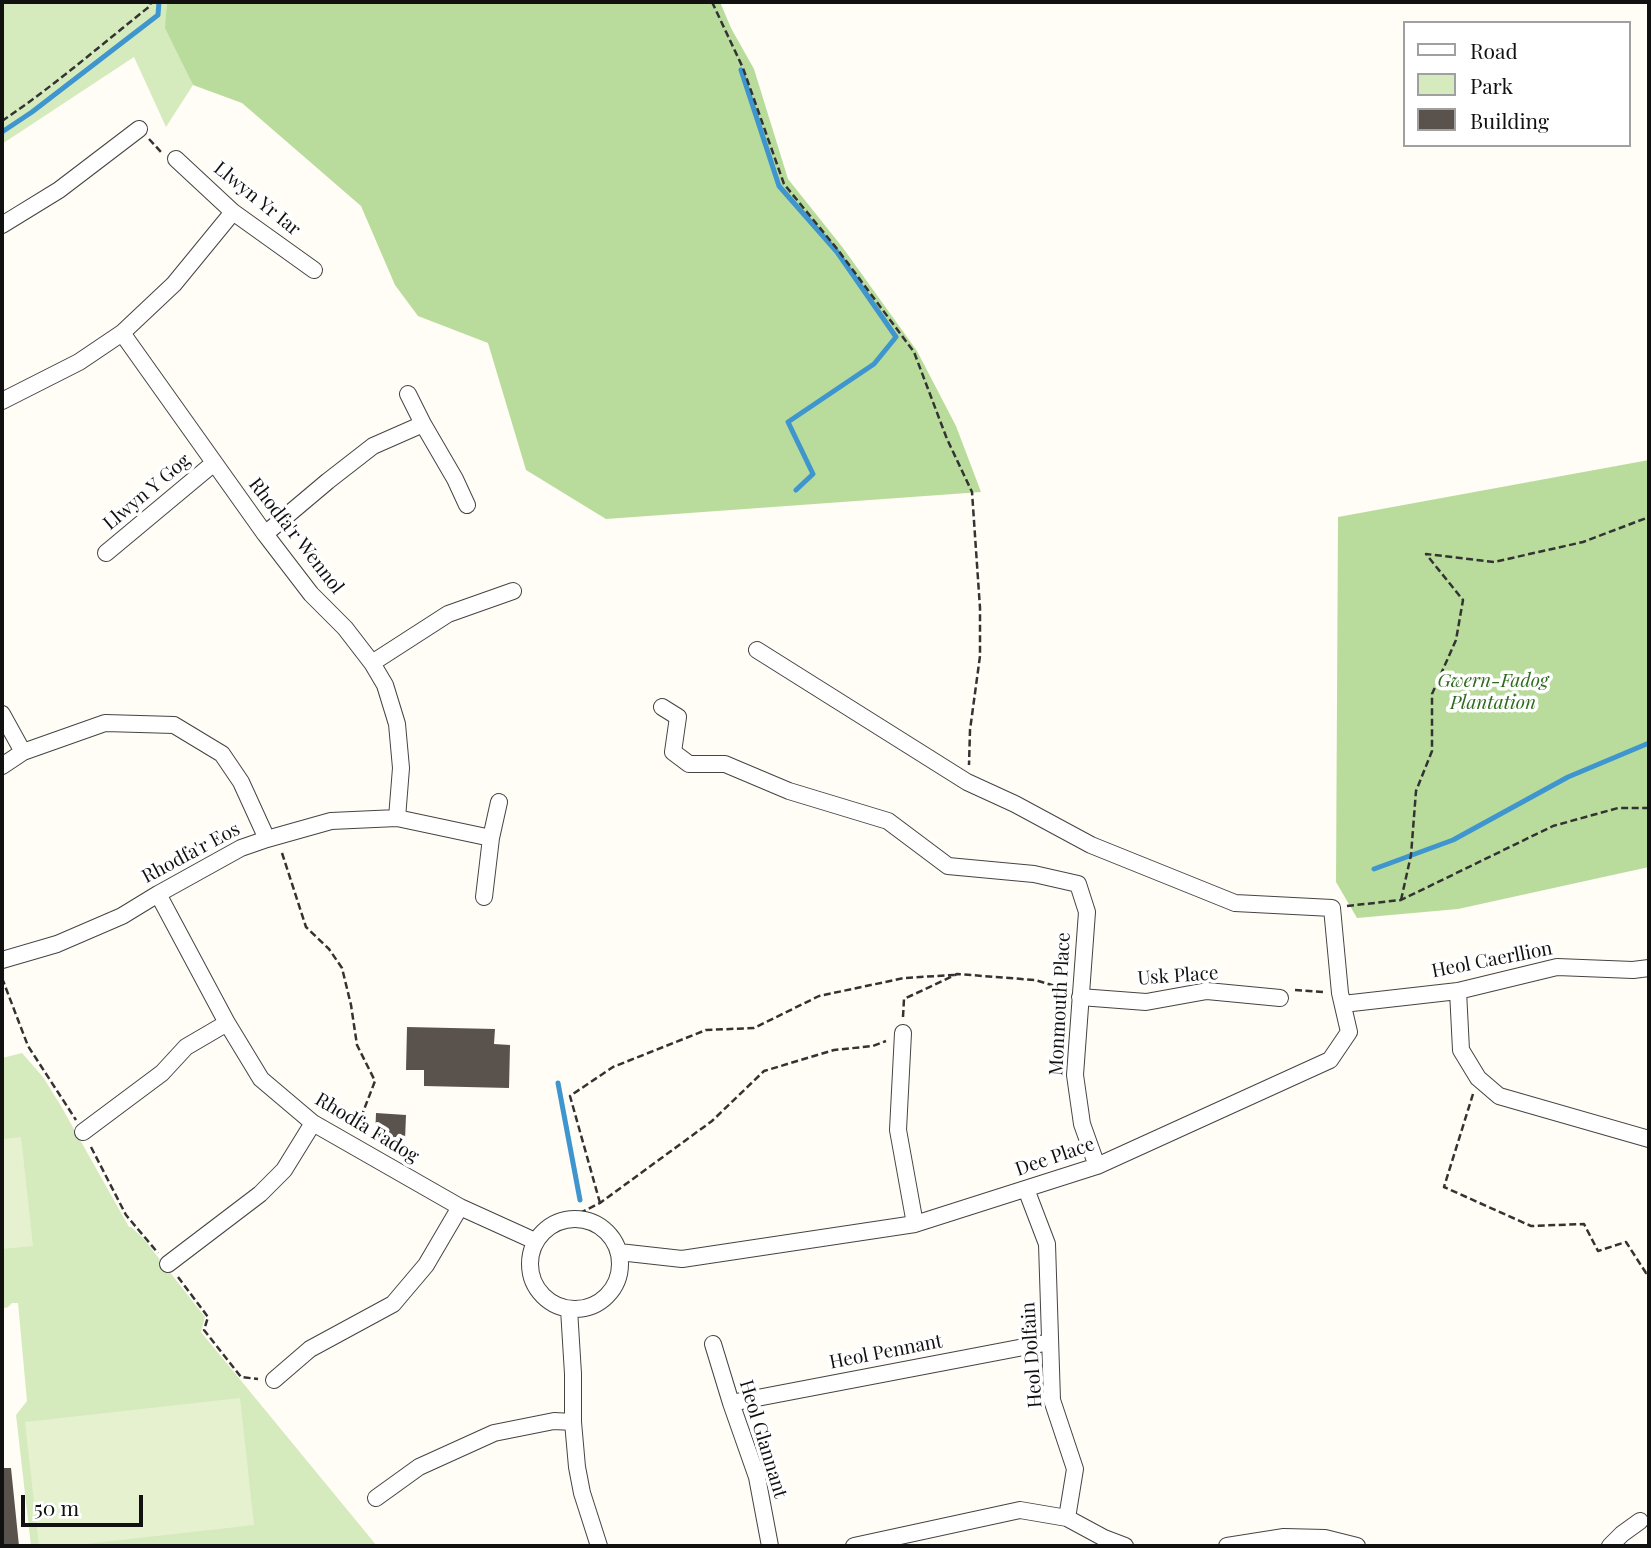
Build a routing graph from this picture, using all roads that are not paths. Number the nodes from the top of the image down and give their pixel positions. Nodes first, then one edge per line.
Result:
1 (139, 129) road end
2 (176, 159) road end
3 (233, 212) junction
4 (2, 225) edge
5 (314, 270) dead end
6 (122, 333) junction
7 (408, 394) dead end
8 (2, 401) edge
9 (423, 424) junction
10 (214, 463) junction
11 (467, 505) dead end
12 (265, 534) junction
13 (106, 553) dead end
14 (513, 591) dead end
15 (757, 650) dead end
16 (372, 663) junction
17 (662, 707) dead end
18 (2, 714) edge
19 (23, 751) junction
20 (2, 766) edge
21 (499, 802) dead end
22 (397, 818) junction
23 (272, 837) junction
24 (491, 838) junction
25 (158, 894) junction
26 (484, 897) dead end
27 (2, 960) edge
28 (1649, 968) edge
29 (1458, 991) junction
30 (1080, 997) junction
31 (1280, 998) road end
32 (1342, 999) junction
33 (227, 1023) junction
34 (903, 1033) road end
35 (313, 1124) junction
36 (83, 1132) road end
37 (1649, 1139) edge
38 (1097, 1166) junction
39 (1026, 1189) junction
40 (460, 1207) junction
41 (915, 1224) junction
42 (535, 1241) junction
43 (619, 1252) junction
44 (167, 1264) road end
45 (569, 1309) junction
46 (1050, 1342) junction
47 (713, 1344) dead end
48 (274, 1380) road end
49 (731, 1403) junction
50 (573, 1422) junction
51 (376, 1498) dead end
52 (1067, 1518) junction
53 (1640, 1521) dead end
54 (600, 1546) edge
55 (770, 1546) edge
56 (854, 1546) edge
57 (1125, 1546) edge
58 (1227, 1546) edge
59 (1357, 1546) edge
60 (1610, 1546) edge

1 - 4 street
2 - 3 street, Llwyn Yr Iar
3 - 5 street, Llwyn Yr Iar
3 - 6 street
6 - 8 street
6 - 10 street, Rhodfa'r Wennol
7 - 9 street
9 - 11 street
9 - 12 street
10 - 12 street, Rhodfa'r Wennol
10 - 13 street, Llwyn Y Gog
12 - 16 street, Rhodfa'r Wennol
14 - 16 street
15 - 32 street, Dee Place
16 - 22 street, Rhodfa'r Wennol
17 - 30 street, Monmouth Place
18 - 19 street
19 - 20 street
19 - 23 street
21 - 24 street
22 - 23 street, Rhodfa'r Eos
22 - 24 street, Rhodfa'r Eos
23 - 25 street, Rhodfa'r Eos
24 - 26 street
25 - 27 street, Rhodfa'r Eos
25 - 33 street, Rhodfa Fadog
28 - 29 street, Heol Caerllion
29 - 32 street, Heol Caerllion
29 - 37 street
30 - 31 street, Usk Place
30 - 38 street, Monmouth Place
32 - 38 street, Dee Place
33 - 35 street, Rhodfa Fadog
33 - 36 street
34 - 41 street
35 - 40 street, Rhodfa Fadog
35 - 44 street
38 - 39 street, Dee Place
39 - 41 street, Dee Place
39 - 46 street, Heol Dolfain
40 - 42 street, Rhodfa Fadog
40 - 48 street
41 - 43 street, Dee Place
42 - 43 street
42 - 45 street
43 - 45 street
45 - 50 street
46 - 49 street, Heol Pennant
46 - 52 street, Heol Dolfain
47 - 49 street, Heol Glannant
49 - 55 street, Heol Glannant
50 - 51 street
50 - 54 street
52 - 56 street
52 - 57 street
53 - 60 street
58 - 59 street

